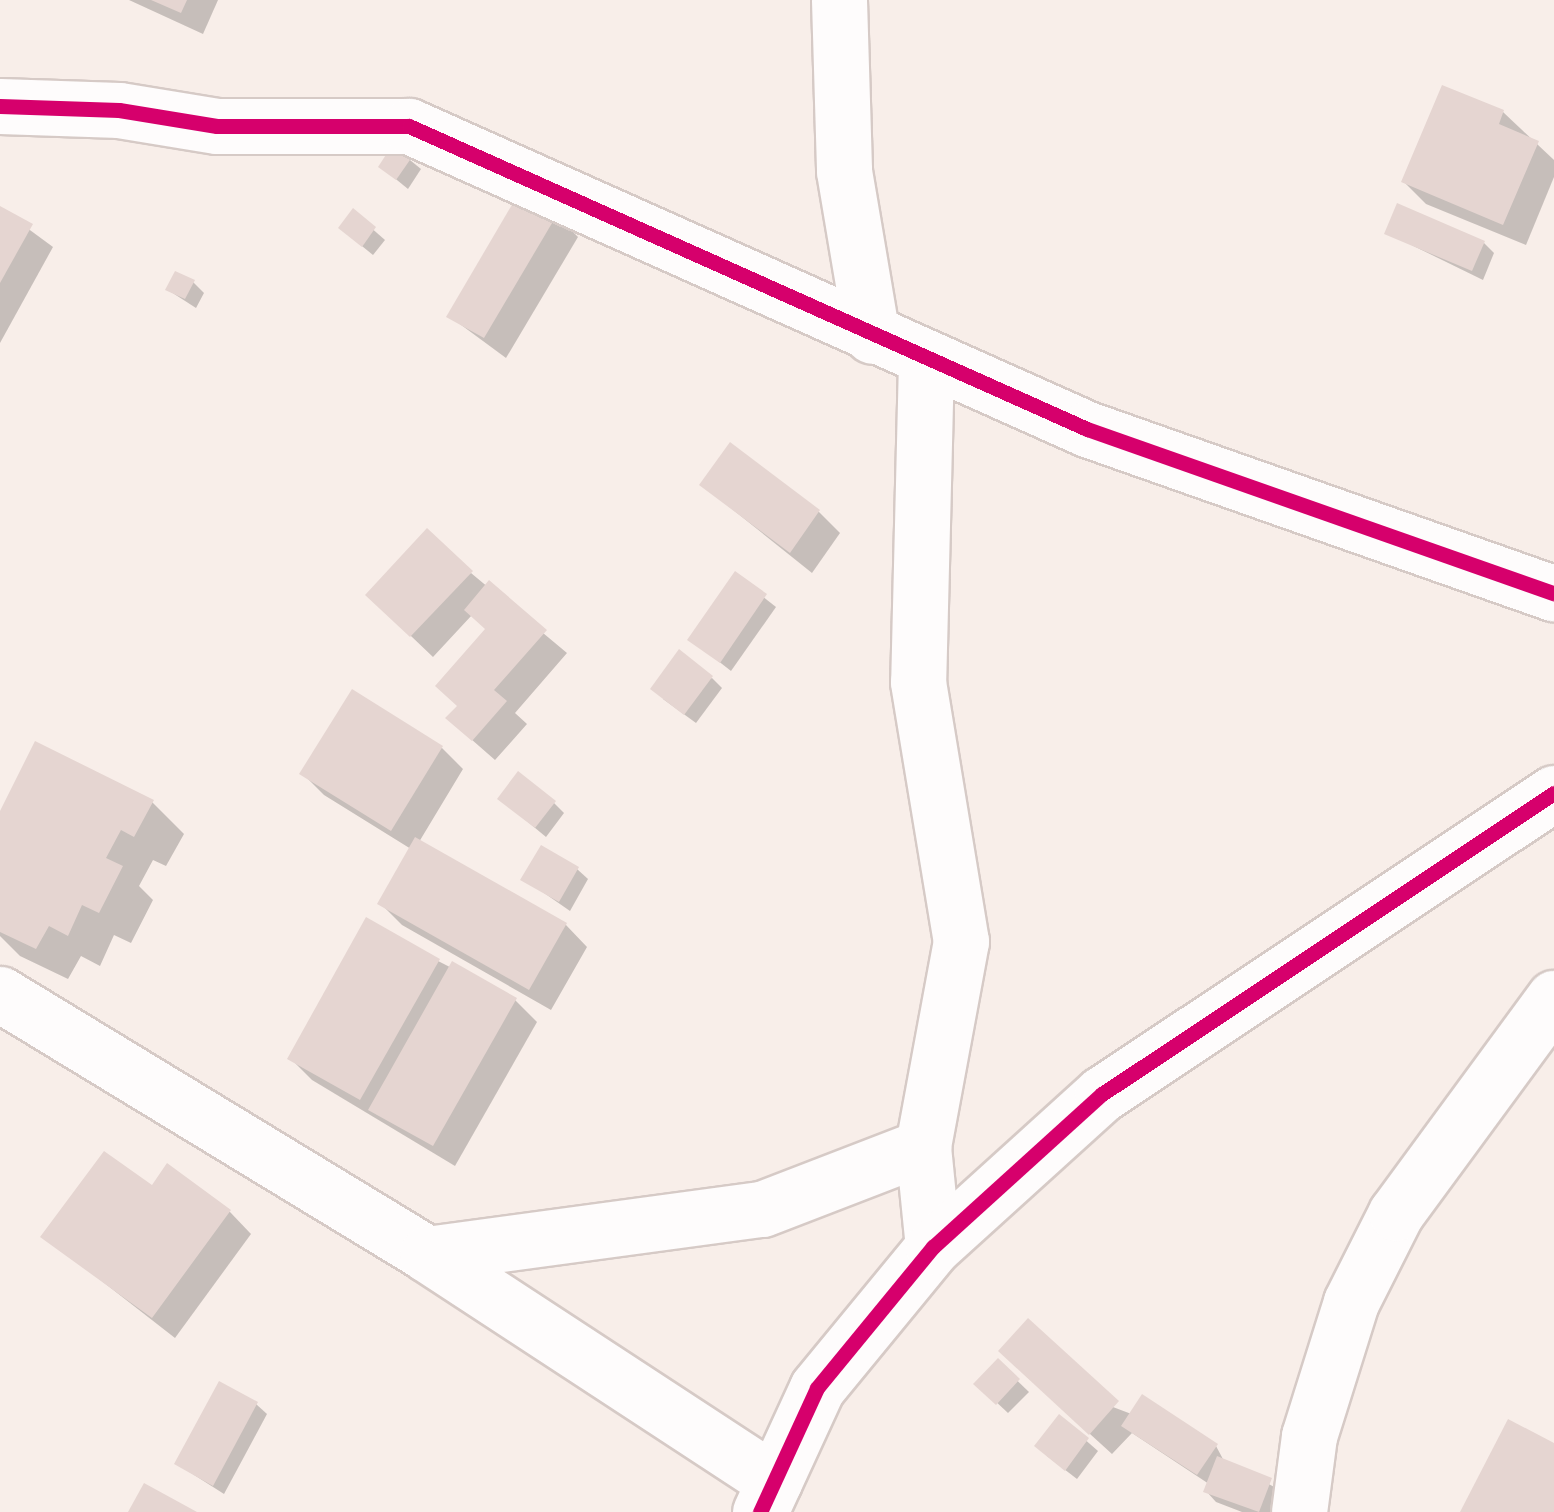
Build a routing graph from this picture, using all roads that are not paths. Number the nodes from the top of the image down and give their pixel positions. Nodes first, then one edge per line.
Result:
1 (839, 0) edge
2 (0, 106) edge
3 (872, 336) junction
4 (926, 361) junction
5 (1554, 592) edge
6 (1554, 793) edge
7 (0, 994) edge
8 (1554, 998) edge
9 (923, 1146) junction
10 (932, 1246) junction
11 (427, 1254) junction
12 (767, 1496) edge
13 (1299, 1512) edge

1 - 3 street
2 - 3 street
3 - 4 street
4 - 5 street
4 - 9 street
6 - 10 street
7 - 11 street
8 - 13 street
9 - 10 street
9 - 11 street
10 - 12 street
11 - 12 street

